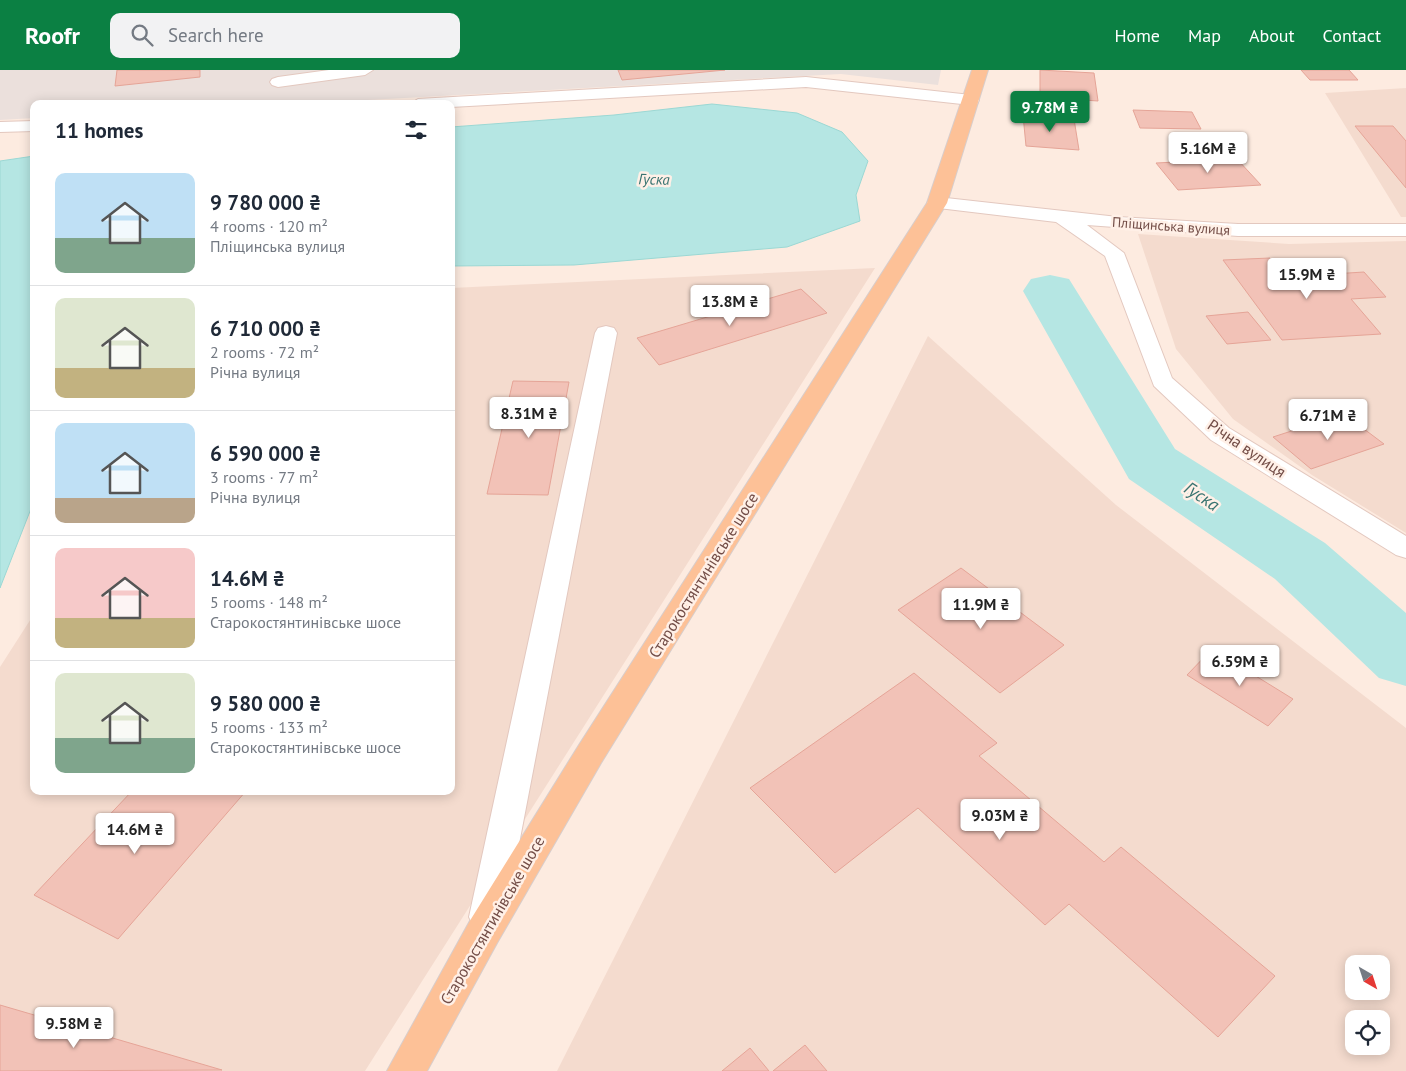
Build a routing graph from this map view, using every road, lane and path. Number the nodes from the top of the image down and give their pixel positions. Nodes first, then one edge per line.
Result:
1 (365, 70) edge
2 (980, 70) edge
3 (278, 82) dead end
4 (971, 100) junction
5 (455, 102) edge
6 (30, 126) edge
7 (0, 128) edge
8 (937, 203) junction
9 (1062, 217) junction
10 (1406, 230) edge
11 (606, 333) dead end
12 (1406, 548) edge
13 (484, 931) junction
14 (406, 1071) edge

1 - 3 street
2 - 4 main road, Старокостянтинівське шосе
4 - 5 street
4 - 8 main road, Старокостянтинівське шосе
6 - 7 street
8 - 9 street, Пліщинська вулиця
8 - 13 main road, Старокостянтинівське шосе
9 - 10 street, Пліщинська вулиця
9 - 12 street, Річна вулиця
11 - 13 street
13 - 14 main road, Старокостянтинівське шосе

